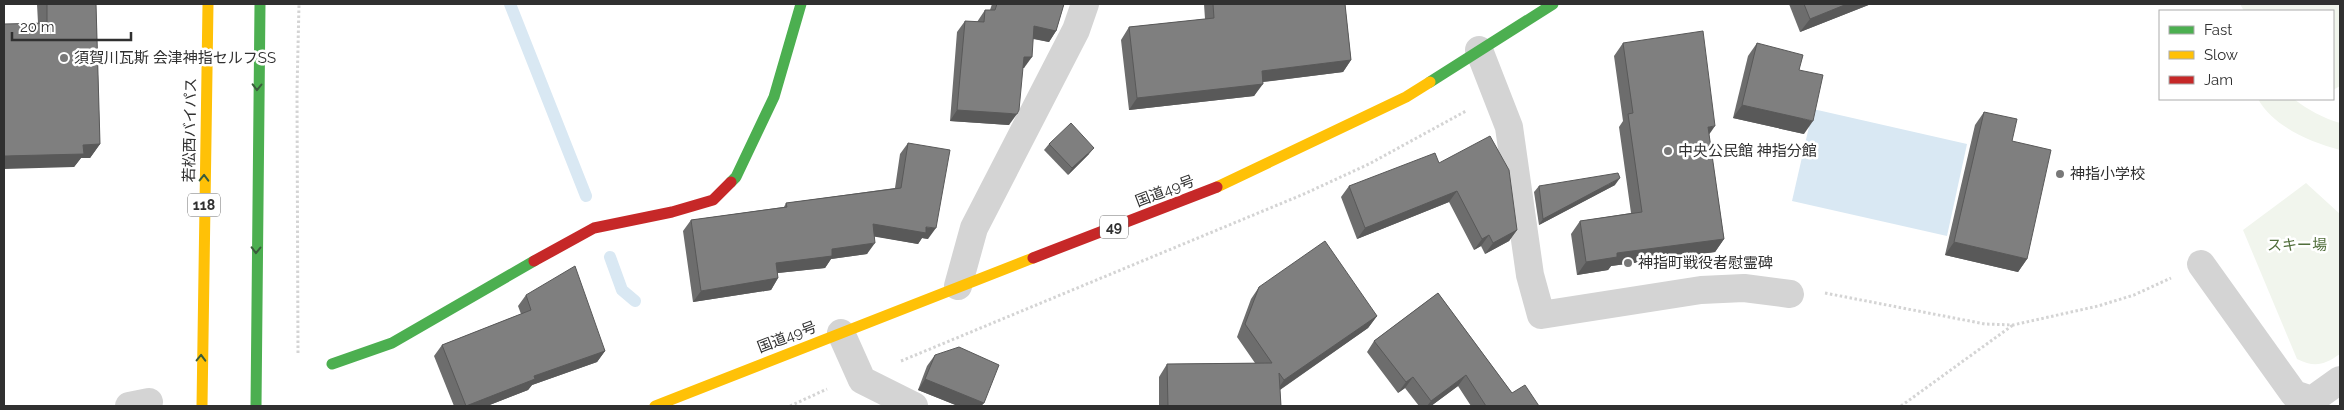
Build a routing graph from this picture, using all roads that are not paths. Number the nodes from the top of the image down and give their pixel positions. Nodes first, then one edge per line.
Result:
1 (208, 4) edge
2 (260, 4) edge
3 (801, 4) edge
4 (1085, 4) edge
5 (1553, 4) edge
6 (1479, 50) junction
7 (2201, 264) road end
8 (958, 286) junction
9 (1790, 294) road end
10 (841, 333) junction
11 (332, 364) dead end
12 (2340, 380) edge
13 (696, 398) edge
14 (202, 406) edge
15 (256, 406) edge
16 (655, 406) edge
17 (914, 406) edge

14 -> 1 main road, 若松西バイパス / 118
2 -> 15 main road
3 - 11 main road
4 - 8 street
5 - 6 main road, 国道49号 / 49
6 - 8 main road, 国道49号 / 49
6 - 9 street
7 - 12 street
8 - 10 main road, 国道49号 / 49
10 - 13 main road, 国道49号 / 49
10 - 17 street
13 - 16 main road, 国道49号 / 49

